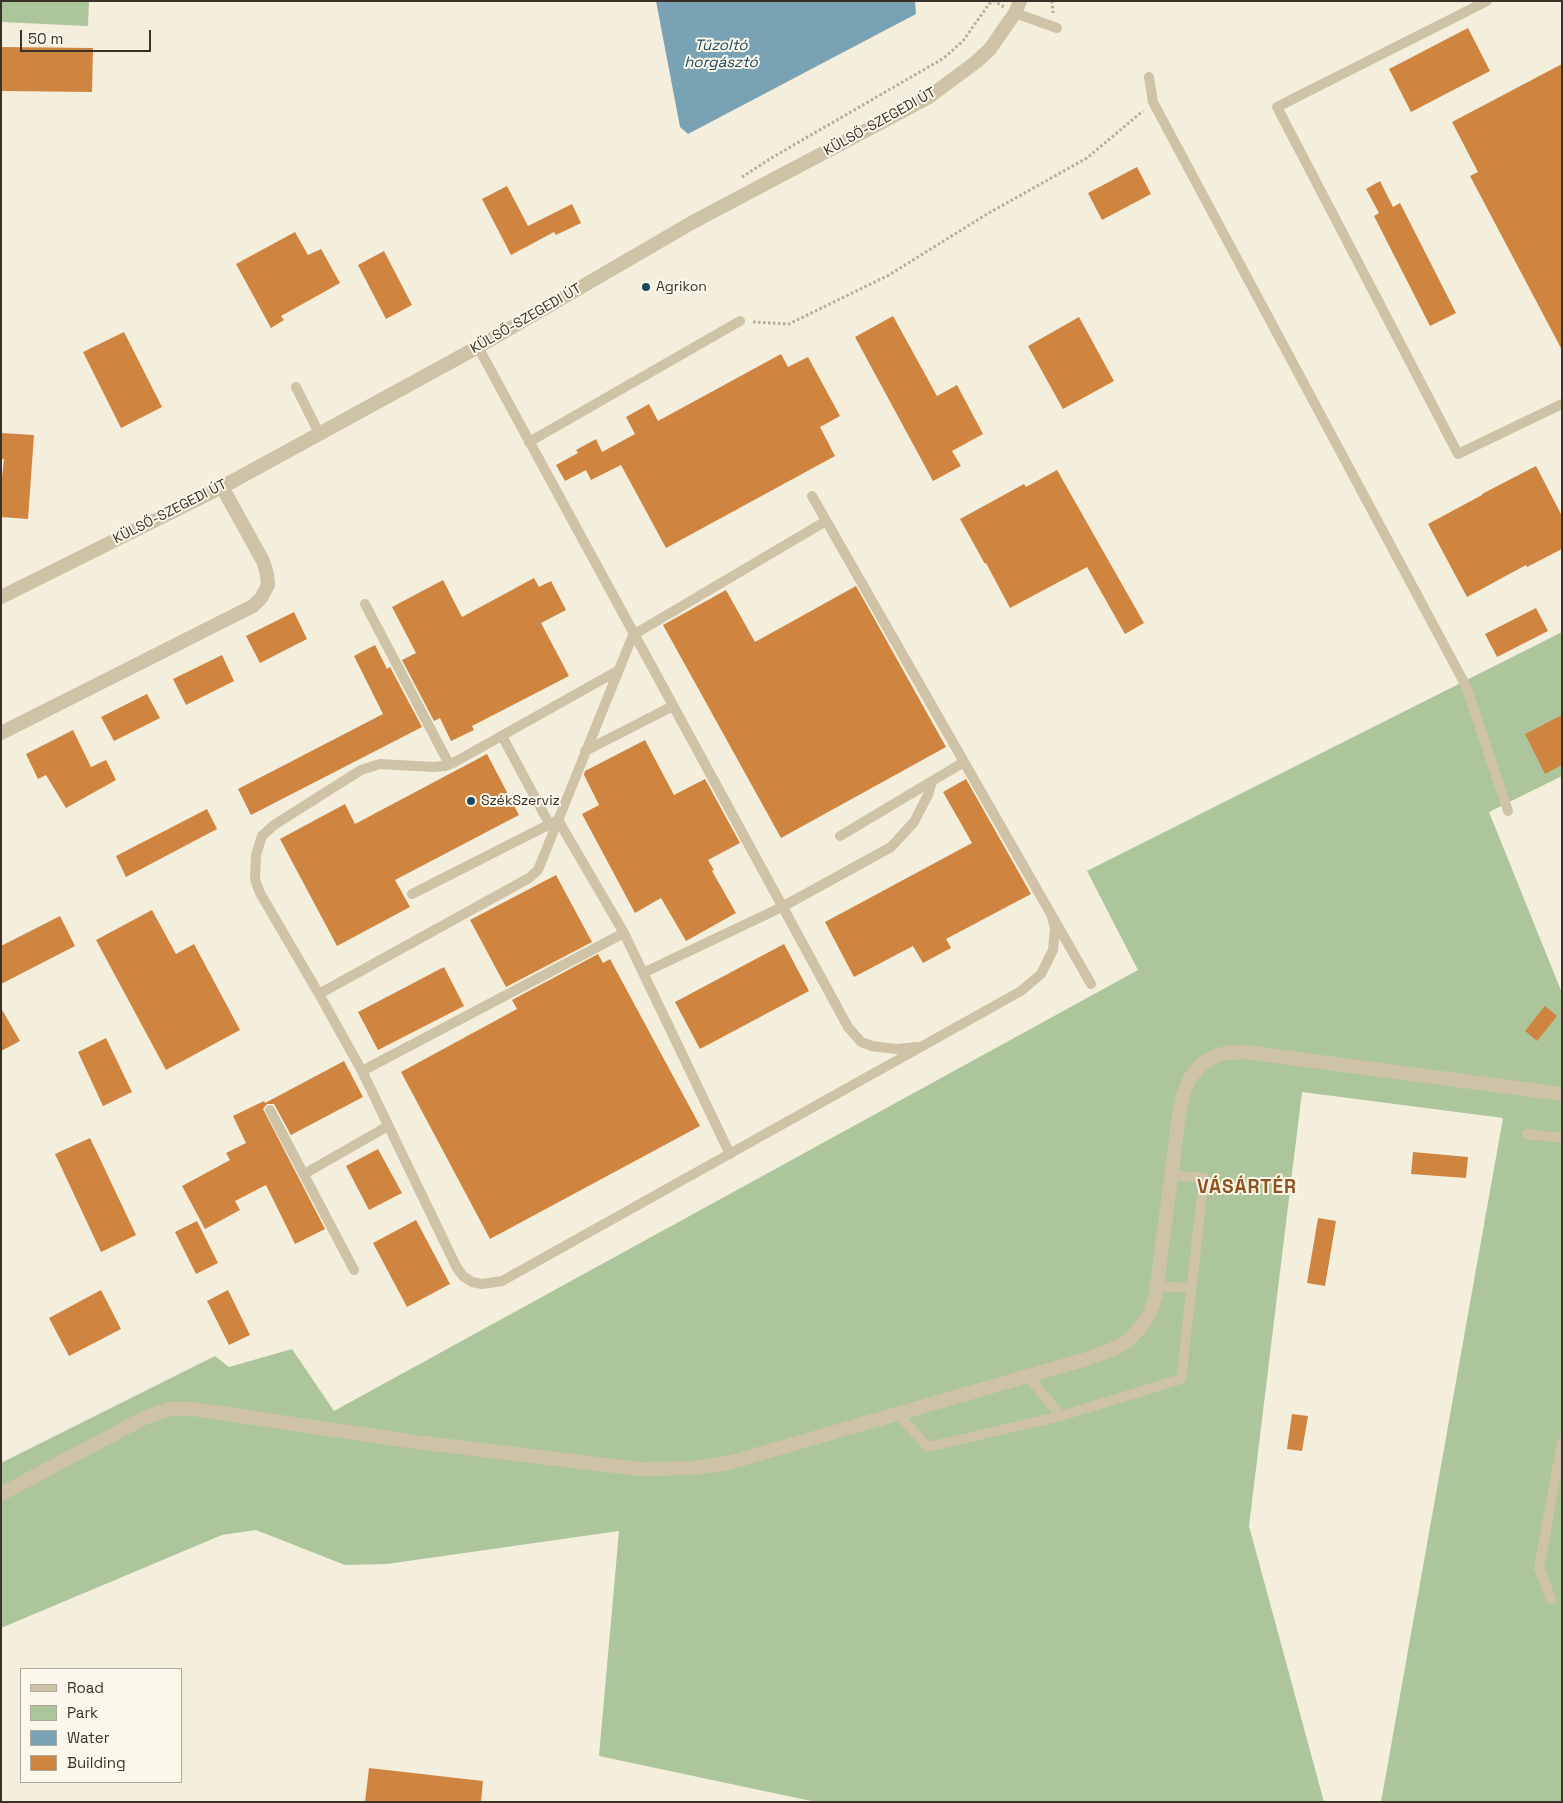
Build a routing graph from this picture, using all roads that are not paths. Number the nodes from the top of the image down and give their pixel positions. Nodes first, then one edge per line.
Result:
1 (1486, 1) edge
2 (1018, 7) edge
3 (1057, 28) dead end
4 (1148, 77) dead end
5 (740, 321) road end
6 (478, 347) junction
7 (296, 387) dead end
8 (1562, 404) edge
9 (319, 434) junction
10 (529, 442) junction
11 (222, 487) junction
12 (812, 496) dead end
13 (826, 521) junction
14 (1, 598) edge
15 (365, 604) dead end
16 (634, 635) junction
17 (619, 670) junction
18 (672, 706) junction
19 (1, 733) edge
20 (502, 736) junction
21 (585, 751) junction
22 (964, 762) junction
23 (449, 764) junction
24 (932, 781) junction
25 (1508, 811) dead end
26 (554, 825) junction
27 (840, 836) dead end
28 (412, 894) dead end
29 (782, 907) junction
30 (1051, 914) junction
31 (624, 933) junction
32 (643, 973) junction
33 (1091, 984) dead end
34 (319, 994) junction
35 (923, 1046) junction
36 (362, 1071) junction
37 (1562, 1094) edge
38 (270, 1110) dead end
39 (388, 1126) junction
40 (1526, 1134) dead end
41 (1562, 1138) edge
42 (730, 1154) junction
43 (304, 1174) junction
44 (1172, 1175) junction
45 (354, 1270) dead end
46 (1157, 1286) junction
47 (1191, 1288) junction
48 (1028, 1376) junction
49 (898, 1414) junction
50 (1061, 1416) junction
51 (1562, 1442) edge
52 (1, 1494) edge
53 (1550, 1598) dead end

1 - 8 lane
2 - 3 lane
2 - 6 street, KÜLSŐ-SZEGEDI ÚT
4 - 25 lane
5 - 10 lane
6 - 9 street, KÜLSŐ-SZEGEDI ÚT
6 - 10 lane
7 - 9 lane
9 - 11 street, KÜLSŐ-SZEGEDI ÚT
10 - 16 lane
11 - 14 street, KÜLSŐ-SZEGEDI ÚT
11 - 19 street
12 - 13 lane
13 - 16 lane
13 - 22 lane
15 - 23 lane
16 - 17 lane
16 - 18 lane
17 - 20 lane
17 - 21 lane
18 - 21 lane
18 - 29 lane
20 - 23 lane
20 - 26 lane
21 - 26 lane
22 - 24 lane
22 - 30 lane
23 - 34 lane
24 - 27 lane
24 - 29 lane
26 - 28 lane
26 - 31 lane
26 - 34 lane
29 - 32 lane
29 - 35 lane
30 - 33 lane
30 - 35 lane
31 - 32 lane
31 - 36 lane
32 - 42 lane
34 - 36 lane
35 - 42 lane
36 - 39 lane
37 - 44 street
38 - 43 lane
39 - 42 lane
39 - 43 lane
40 - 41 lane
43 - 45 lane
44 - 46 street
44 - 47 lane
46 - 47 lane
46 - 48 street
47 - 50 lane
48 - 49 street
48 - 50 lane
49 - 50 lane
49 - 52 street
51 - 53 lane

